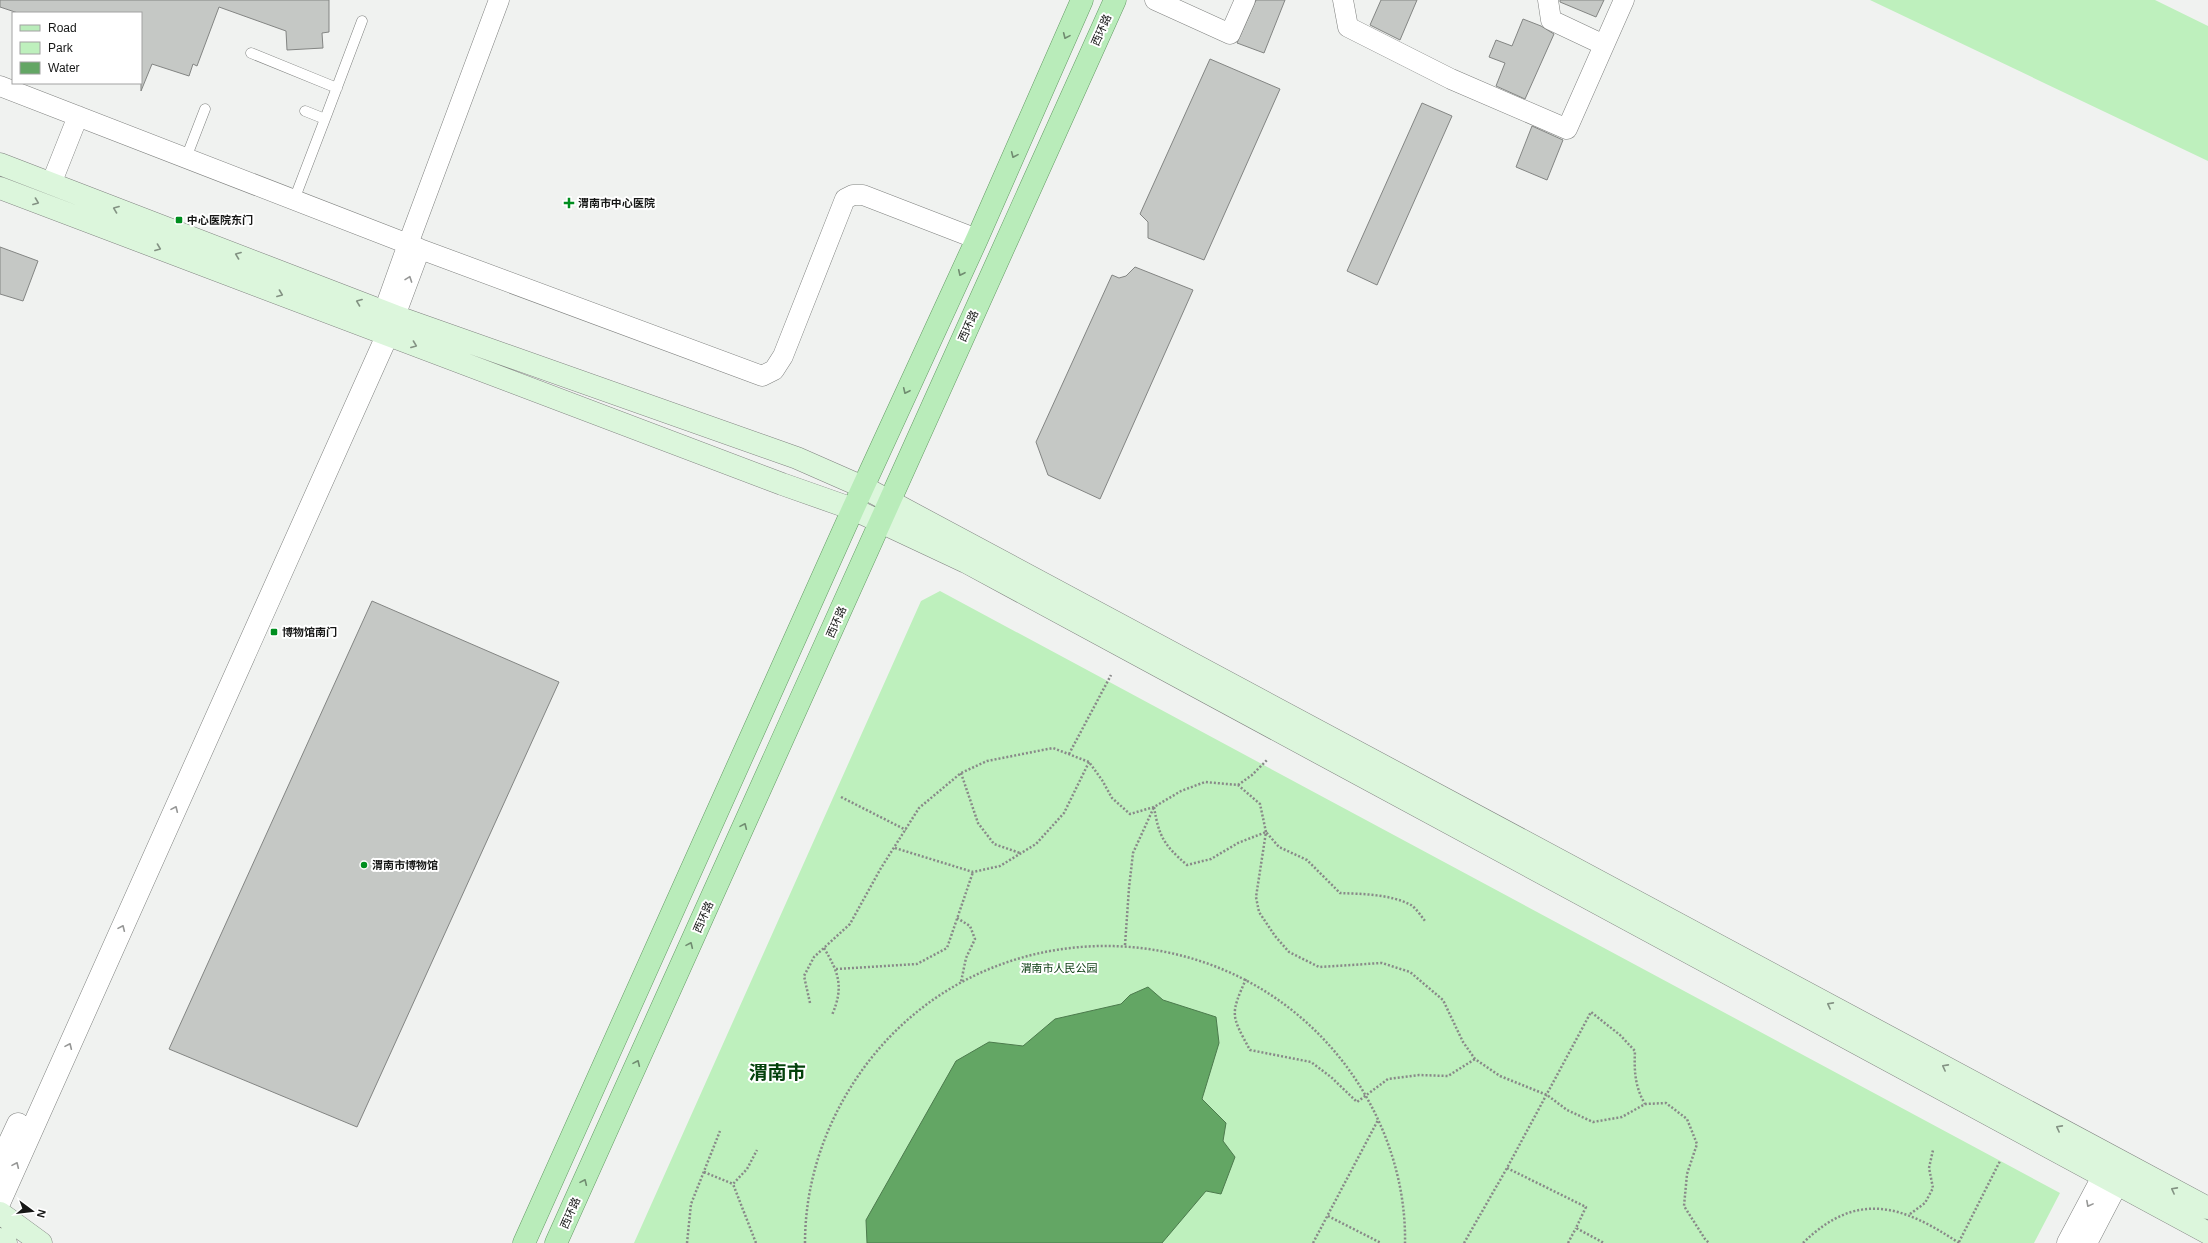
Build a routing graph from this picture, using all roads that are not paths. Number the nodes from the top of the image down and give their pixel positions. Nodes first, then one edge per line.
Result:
1 (499, 0) edge
2 (1082, 0) edge
3 (1115, 0) edge
4 (1155, 0) edge
5 (1245, 0) edge
6 (1344, 0) edge
7 (1548, 0) edge
8 (1624, 0) edge
9 (362, 21) dead end
10 (1604, 45) junction
11 (251, 53) dead end
12 (0, 86) edge
13 (337, 88) junction
14 (205, 109) dead end
15 (305, 111) dead end
16 (78, 116) junction
17 (325, 119) junction
18 (186, 158) junction
19 (0, 164) edge
20 (51, 184) junction
21 (0, 188) edge
22 (294, 200) junction
23 (977, 240) junction
24 (414, 247) junction
25 (385, 323) junction
26 (862, 487) junction
27 (889, 501) junction
28 (852, 508) junction
29 (881, 521) junction
30 (2120, 1161) junction
31 (0, 1163) edge
32 (2110, 1181) junction
33 (0, 1201) edge
34 (2208, 1208) edge
35 (0, 1213) edge
36 (2208, 1233) edge
37 (0, 1239) edge
38 (6, 1243) edge
39 (41, 1243) edge
40 (524, 1243) edge
41 (556, 1243) edge
42 (2074, 1243) edge

1 - 24 street
2 -> 23 main road
3 - 27 main road, 西环路
4 - 5 street
6 - 10 street
7 - 10 street
8 - 10 street
9 - 13 lane
11 - 13 lane
12 - 16 street
13 - 17 lane
14 - 18 lane
15 - 17 lane
16 - 18 street
16 - 20 street
17 - 22 lane
18 - 22 street
19 - 20 main road
25 -> 20 main road
21 -> 25 main road
22 - 24 street
23 - 24 street
23 -> 26 main road
24 - 25 street
25 - 26 main road
25 -> 28 main road
25 - 31 street
33 -> 25 street
26 - 27 main road
26 - 28 main road
27 - 29 main road, 西环路
30 -> 27 main road
28 - 29 main road
28 - 40 main road
29 - 32 main road
41 -> 29 main road, 西环路
30 - 32 street
34 -> 30 main road
32 - 36 main road
32 - 42 street
35 - 39 main road
37 - 38 main road

